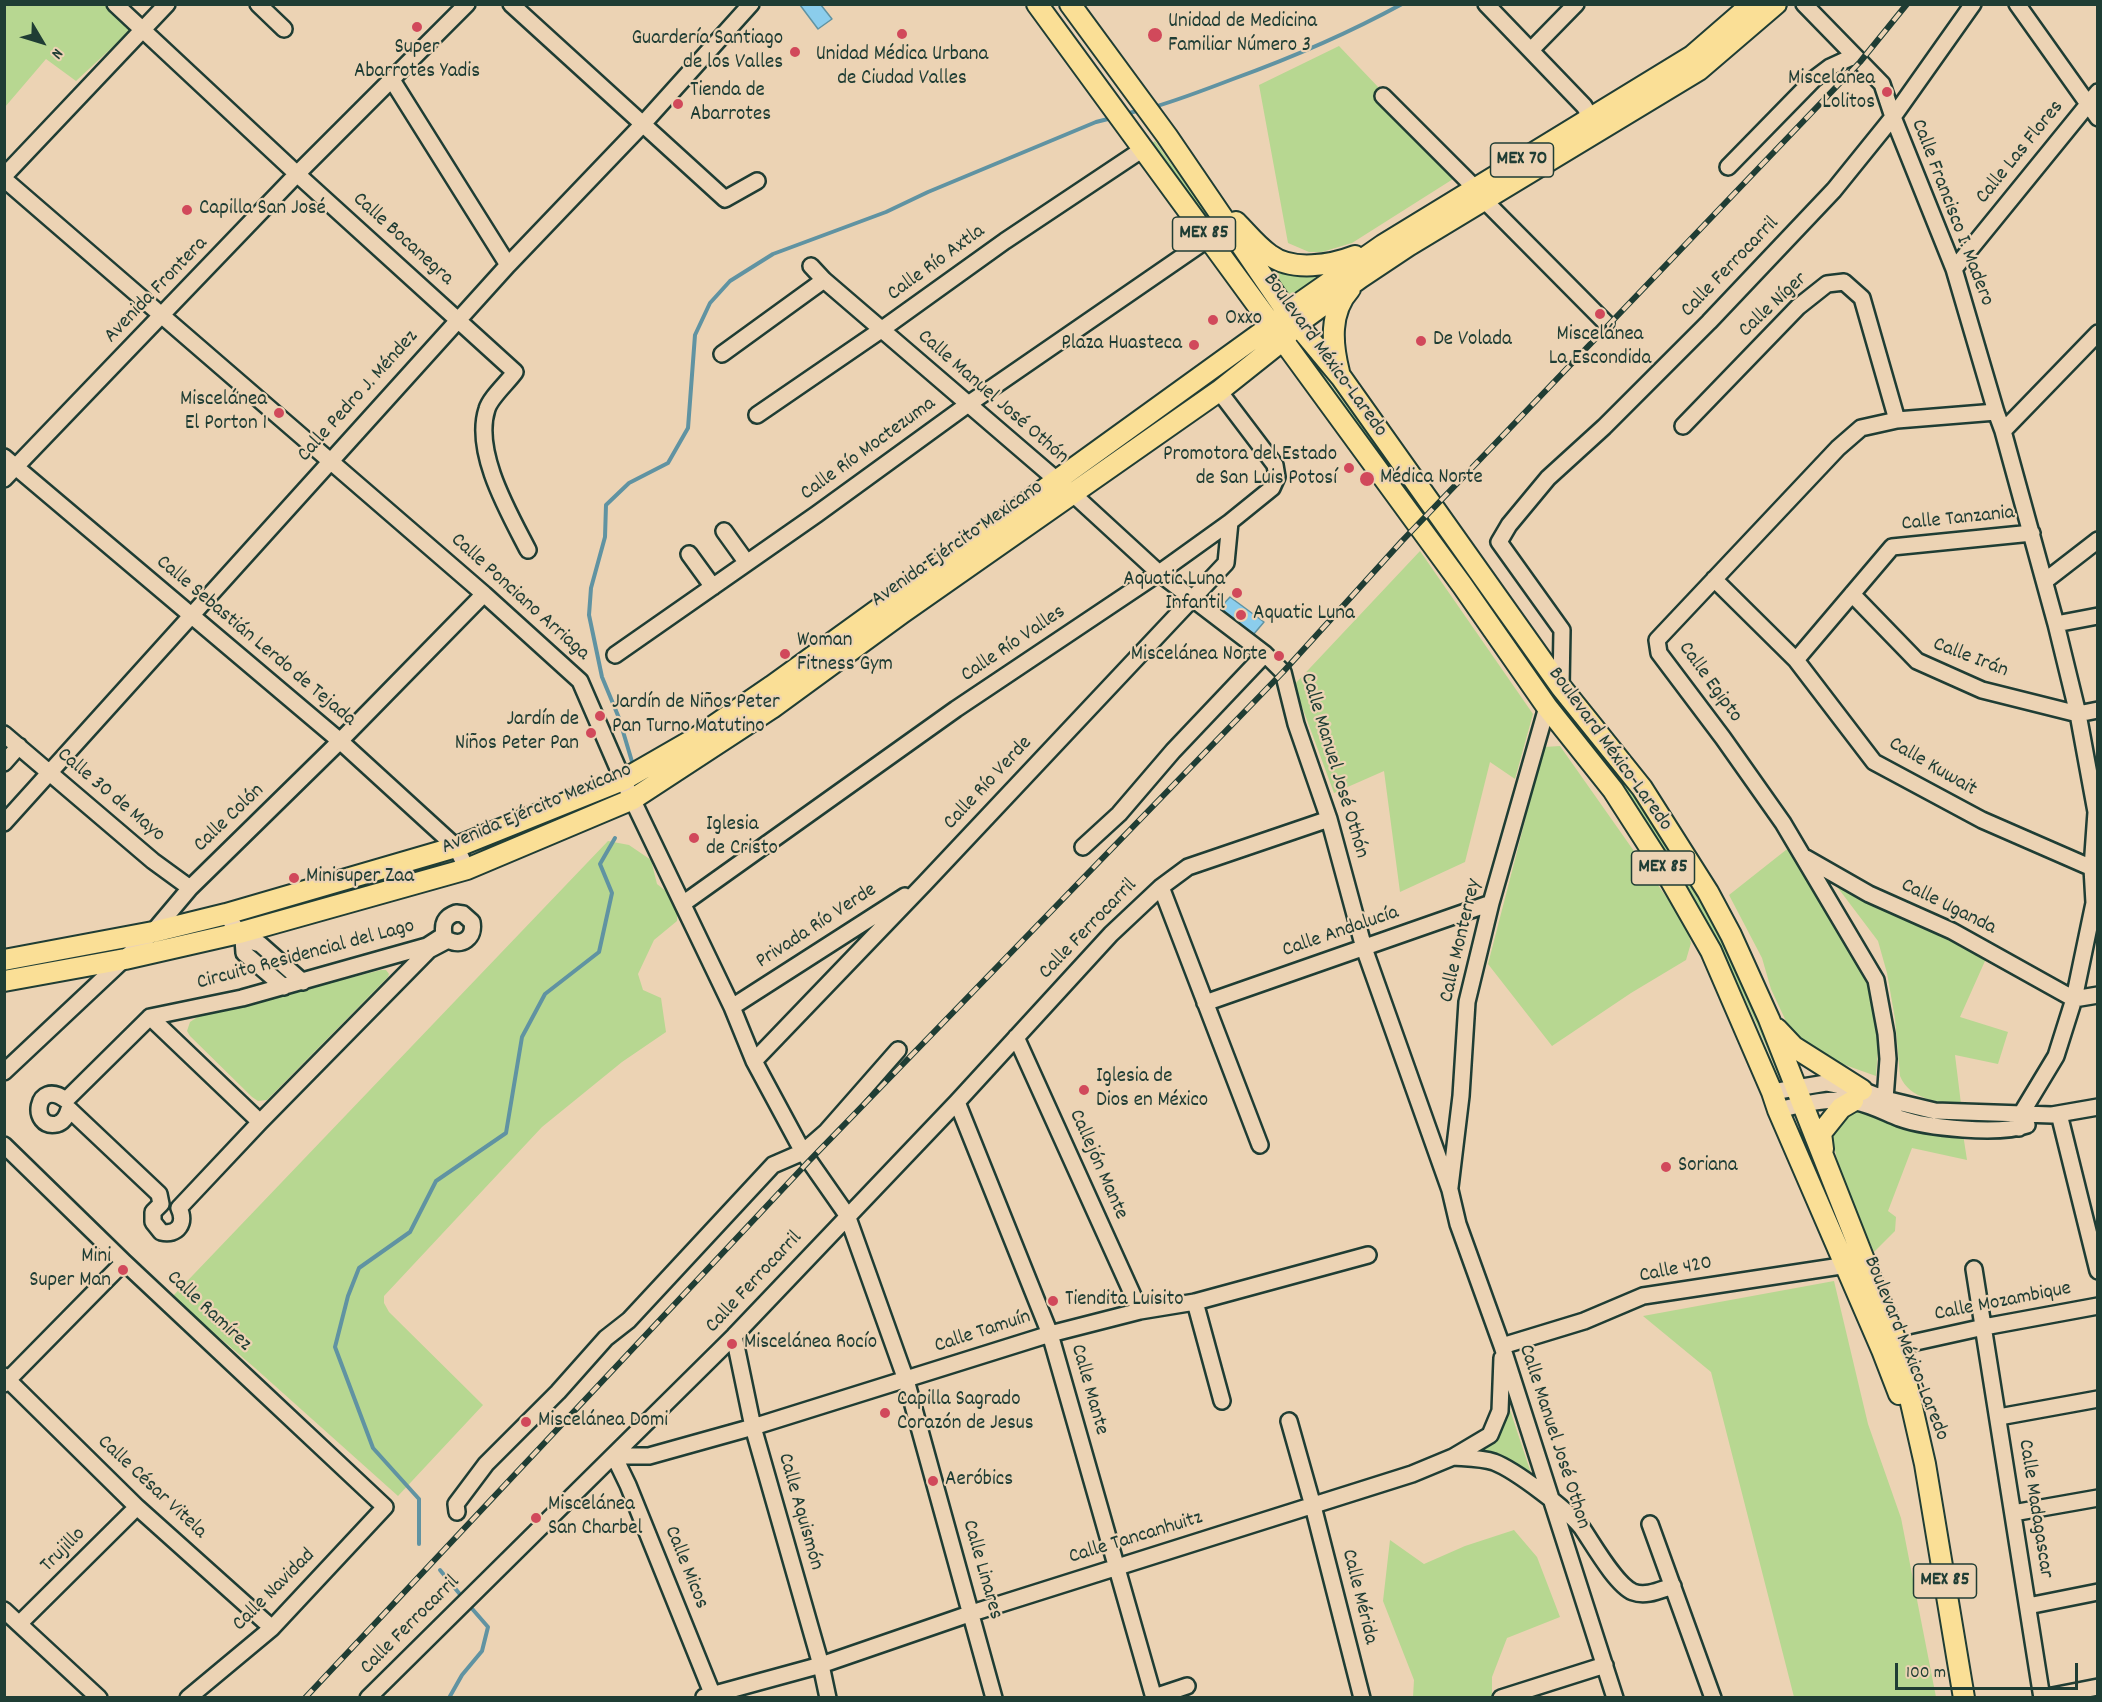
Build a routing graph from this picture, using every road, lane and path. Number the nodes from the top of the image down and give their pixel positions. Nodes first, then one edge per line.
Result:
1 (115, 4) edge
2 (168, 4) edge
3 (258, 4) edge
4 (467, 4) edge
5 (511, 4) edge
6 (1037, 4) edge
7 (1070, 4) edge
8 (1486, 4) edge
9 (1576, 4) edge
10 (1752, 4) edge
11 (1776, 4) edge
12 (1804, 4) edge
13 (1972, 4) edge
14 (2017, 4) edge
15 (744, 7) edge
16 (144, 29) junction
17 (284, 29) dead end
18 (1531, 50) junction
19 (1854, 56) junction
20 (392, 80) junction
21 (2097, 92) edge
22 (1383, 96) dead end
23 (2087, 104) junction
24 (1893, 117) junction
25 (2097, 118) edge
26 (1595, 124) junction
27 (642, 125) junction
28 (1141, 145) junction
29 (1728, 167) dead end
30 (297, 174) junction
31 (4, 178) edge
32 (757, 181) dead end
33 (1199, 185) junction
34 (1479, 194) junction
35 (1208, 239) junction
36 (1383, 245) junction
37 (508, 265) junction
38 (811, 266) dead end
39 (1954, 269) junction
40 (1360, 278) junction
41 (824, 280) junction
42 (162, 316) junction
43 (1292, 318) junction
44 (458, 319) junction
45 (1606, 323) dead end
46 (881, 330) junction
47 (1277, 333) junction
48 (2097, 333) edge
49 (722, 354) dead end
50 (1341, 377) junction
51 (1219, 391) junction
52 (967, 405) junction
53 (1996, 412) junction
54 (757, 415) dead end
55 (1897, 420) junction
56 (1683, 426) dead end
57 (2003, 431) junction
58 (331, 461) junction
59 (10, 462) edge
60 (4, 479) edge
61 (1057, 482) junction
62 (1073, 494) junction
63 (1230, 522) junction
64 (724, 531) dead end
65 (2032, 534) junction
66 (2097, 540) edge
67 (528, 550) dead end
68 (689, 554) dead end
69 (747, 563) junction
70 (1159, 573) junction
71 (1714, 579) junction
72 (2045, 581) junction
73 (713, 587) junction
74 (484, 594) junction
75 (1852, 594) junction
76 (1192, 598) junction
77 (897, 606) junction
78 (191, 616) junction
79 (2097, 616) edge
80 (2056, 624) junction
81 (1265, 654) junction
82 (615, 655) dead end
83 (1796, 660) junction
84 (1562, 687) junction
85 (1547, 707) junction
86 (2097, 710) edge
87 (2078, 714) junction
88 (4, 734) edge
89 (340, 741) junction
90 (19, 746) junction
91 (4, 763) edge
92 (49, 773) junction
93 (623, 780) junction
94 (633, 799) junction
95 (2097, 812) edge
96 (1329, 819) junction
97 (4, 823) edge
98 (456, 847) junction
99 (1083, 847) dead end
100 (1802, 856) junction
101 (2092, 868) junction
102 (467, 869) junction
103 (925, 883) junction
104 (1161, 887) junction
105 (190, 888) junction
106 (684, 903) junction
107 (1491, 903) junction
108 (2096, 903) edge
109 (226, 914) junction
110 (153, 932) junction
111 (241, 936) junction
112 (1364, 948) junction
113 (125, 959) junction
114 (4, 960) edge
115 (4, 981) edge
116 (303, 982) junction
117 (284, 987) junction
118 (2097, 995) edge
119 (2074, 999) junction
120 (1205, 1003) junction
121 (732, 1007) junction
122 (150, 1017) junction
123 (1769, 1019) junction
124 (1016, 1037) junction
125 (898, 1050) dead end
126 (754, 1061) junction
127 (4, 1072) edge
128 (1799, 1095) junction
129 (1858, 1096) junction
130 (1885, 1099) junction
131 (1775, 1101) junction
132 (957, 1102) junction
133 (2097, 1107) edge
134 (2055, 1114) junction
135 (2020, 1121) junction
136 (260, 1122) junction
137 (4, 1145) edge
138 (1260, 1145) dead end
139 (803, 1152) junction
140 (1823, 1155) junction
141 (1450, 1190) junction
142 (847, 1215) junction
143 (1368, 1255) dead end
144 (124, 1262) junction
145 (1854, 1264) junction
146 (1974, 1269) dead end
147 (2097, 1271) edge
148 (1195, 1302) junction
149 (2097, 1306) edge
150 (1140, 1311) junction
151 (1984, 1327) junction
152 (1050, 1334) junction
153 (734, 1336) junction
154 (1502, 1346) junction
155 (1890, 1348) junction
156 (6, 1380) edge
157 (906, 1380) junction
158 (2097, 1399) edge
159 (1222, 1401) dead end
160 (1999, 1417) junction
161 (1288, 1421) dead end
162 (753, 1427) junction
163 (614, 1456) junction
164 (1454, 1457) junction
165 (2097, 1498) edge
166 (1551, 1501) junction
167 (1313, 1506) junction
168 (137, 1507) junction
169 (385, 1507) joint
170 (457, 1512) dead end
171 (2013, 1513) junction
172 (1650, 1524) dead end
173 (1117, 1567) junction
174 (1673, 1586) junction
175 (2097, 1592) edge
176 (2028, 1606) junction
177 (4, 1610) edge
178 (972, 1613) junction
179 (19, 1624) junction
180 (272, 1628) junction
181 (821, 1665) junction
182 (1605, 1665) junction
183 (1187, 1686) dead end
184 (2097, 1687) edge
185 (710, 1696) edge
186 (1154, 1697) edge
187 (99, 1698) edge
188 (188, 1698) edge
189 (368, 1698) edge
190 (828, 1698) edge
191 (994, 1698) edge
192 (1362, 1698) edge
193 (1501, 1698) edge
194 (1615, 1698) edge
195 (1713, 1698) edge
196 (1964, 1698) edge
197 (2042, 1698) edge

1 - 16 street, Calle Bocanegra
2 - 16 street
3 - 17 street
4 - 20 street, Avenida Frontera
5 - 27 street
6 - 28 main road, Boulevard México-Laredo
7 - 33 main road, Boulevard México-Laredo / MEX 85
8 - 18 street
9 - 18 street
10 - 26 main road, MEX 70
11 - 26 main road, MEX 70
12 - 19 street, Calle Francisco I. Madero
13 - 24 street, Calle Ferrocarril
14 - 23 street
15 - 27 street, Calle Pedro J. Méndez
16 - 30 street, Calle Bocanegra
16 - 31 street
18 - 26 street
19 - 24 street, Calle Francisco I. Madero
19 - 29 street
20 - 30 street, Avenida Frontera
20 - 37 street
21 - 23 street, Calle Las Flores
22 - 34 street
23 - 25 street
23 - 39 street, Calle Las Flores
24 - 39 street, Calle Francisco I. Madero
24 - 84 street, Calle Ferrocarril
26 - 34 main road, MEX 70
27 - 32 street
27 - 37 street, Calle Pedro J. Méndez
28 - 35 main road, Boulevard México-Laredo / MEX 85
28 - 46 street, Calle Río Axtla
30 - 42 street, Avenida Frontera
30 - 44 street, Calle Bocanegra
31 - 42 street, Calle Ponciano Arriaga
33 - 36 main road
33 - 43 main road, Boulevard México-Laredo / MEX 85
34 - 36 main road, MEX 70
34 - 40 main road, MEX 70
34 - 45 street
35 - 47 main road, Boulevard México-Laredo / MEX 85
35 - 52 street, Calle Río Moctezuma
36 - 43 main road, MEX 70
37 - 44 street, Calle Pedro J. Méndez
38 - 41 street, Calle Manuel José Othón
39 - 53 street, Calle Francisco I. Madero
40 - 43 main road, MEX 70
40 - 50 main road
41 - 46 street, Calle Manuel José Othón
41 - 49 street
42 - 58 street, Calle Ponciano Arriaga
42 - 59 street, Avenida Frontera
43 - 47 main road, MEX 70
43 - 50 main road, Boulevard México-Laredo / MEX 85
44 - 58 street, Calle Pedro J. Méndez
44 - 67 street, Calle Bocanegra
46 - 52 street, Calle Manuel José Othón
46 - 54 street, Calle Río Axtla
47 - 51 main road, Avenida Ejército Mexicano
47 - 61 main road, Avenida Ejército Mexicano
47 - 85 main road, Boulevard México-Laredo / MEX 85
48 - 57 street
50 - 84 main road, Boulevard México-Laredo / MEX 85
51 - 62 main road, Avenida Ejército Mexicano
51 - 63 street, Calle Río Valles
52 - 61 street, Calle Manuel José Othón
52 - 69 street, Calle Río Moctezuma
53 - 55 street, Calle Egipto
53 - 57 street, Calle Francisco I. Madero
55 - 56 street, Calle Níger
55 - 71 street, Calle Egipto
57 - 65 street, Calle Francisco I. Madero
58 - 74 street, Calle Ponciano Arriaga
58 - 78 street, Calle Pedro J. Méndez
59 - 60 street, Avenida Frontera
59 - 78 street, Calle Sebastián Lerdo de Tejada
61 - 62 street, Calle Manuel José Othón
61 - 77 main road, Avenida Ejército Mexicano
62 - 70 street, Calle Manuel José Othón
62 - 77 main road, Avenida Ejército Mexicano
63 - 70 street, Calle Río Valles
63 - 76 street, Calle Río Verde
64 - 69 street
65 - 72 street, Calle Francisco I. Madero
65 - 75 street, Calle Tanzania
66 - 72 street
68 - 73 street
69 - 73 street, Calle Río Moctezuma
70 - 76 street, Calle Manuel José Othón
70 - 106 street, Calle Río Valles
71 - 83 street, Calle Kuwait
71 - 100 street, Calle Egipto
72 - 80 street, Calle Francisco I. Madero
73 - 82 street, Calle Río Moctezuma
74 - 89 street, Calle Colón
74 - 93 street, Calle Ponciano Arriaga
75 - 83 street, Calle Tanzania
75 - 87 street, Calle Irán
76 - 81 street, Calle Manuel José Othón
76 - 103 street, Calle Río Verde
77 - 93 main road, Avenida Ejército Mexicano
77 - 94 main road, Avenida Ejército Mexicano
78 - 89 street, Calle Sebastián Lerdo de Tejada
78 - 92 street, Calle Pedro J. Méndez
79 - 80 street
80 - 87 street, Calle Francisco I. Madero
81 - 96 street, Calle Manuel José Othón
81 - 99 street
83 - 101 street, Calle Kuwait
84 - 123 main road, Boulevard México-Laredo / MEX 85
85 - 107 street, Calle Monterrey
85 - 131 main road, Boulevard México-Laredo / MEX 85
86 - 87 street, Calle Irán
87 - 95 street, Calle Francisco I. Madero
88 - 90 street, Calle 30 de Mayo
89 - 98 street, Calle Sebastián Lerdo de Tejada
89 - 105 street, Calle Colón
90 - 91 street
90 - 92 street, Calle 30 de Mayo
92 - 97 street, Calle Pedro J. Méndez
92 - 105 street, Calle 30 de Mayo
93 - 94 street, Calle Ponciano Arriaga
93 - 98 main road, Avenida Ejército Mexicano
94 - 102 main road, Avenida Ejército Mexicano
94 - 106 street, Calle Ponciano Arriaga
95 - 101 street, Calle Francisco I. Madero
96 - 104 street, Calle Ferrocarril
96 - 112 street, Calle Manuel José Othón
98 - 102 street, Calle Sebastián Lerdo de Tejada
98 - 109 main road, Avenida Ejército Mexicano
100 - 119 street, Calle Uganda
100 - 130 street, Calle Egipto
101 - 108 street, Calle Francisco I. Madero
102 - 111 main road, Avenida Ejército Mexicano
103 - 121 street, Privada Río Verde
103 - 126 street, Calle Río Verde
104 - 120 street, Calle Ferrocarril
104 - 124 street, Calle Ferrocarril
105 - 110 street, Calle Colón
106 - 121 street, Calle Ponciano Arriaga
107 - 112 street, Calle Andalucía
107 - 141 street, Calle Monterrey
108 - 119 street, Calle Francisco I. Madero
109 - 110 main road, Avenida Ejército Mexicano
109 - 111 street
110 - 113 street, Calle Colón
110 - 114 main road, Avenida Ejército Mexicano
111 - 113 main road, Avenida Ejército Mexicano
111 - 116 street
111 - 117 street
112 - 120 street, Calle Andalucía
112 - 141 street, Calle Manuel José Othón
113 - 115 main road, Avenida Ejército Mexicano
113 - 127 street, Calle Colón
116 - 117 street, Circuito Residencial del Lago
116 - 136 street, Circuito Residencial del Lago
117 - 122 street, Circuito Residencial del Lago
118 - 119 street
119 - 135 street, Calle Francisco I. Madero
120 - 138 street, Calle Ferrocarril
121 - 126 street, Calle Ponciano Arriaga
122 - 136 street
122 - 136 street, Circuito Residencial del Lago
123 - 128 main road, Boulevard México-Laredo / MEX 85
123 - 129 main road
124 - 132 street, Calle Ferrocarril
124 - 150 street, Callejón Mante
125 - 139 street
126 - 139 street, Calle Ponciano Arriaga
128 - 129 street
128 - 131 street
128 - 140 main road, Boulevard México-Laredo / MEX 85
129 - 130 street
129 - 135 street
129 - 140 main road
130 - 135 street
131 - 145 main road, Boulevard México-Laredo / MEX 85
132 - 142 street, Calle Ferrocarril
132 - 152 street, Calle Mante
133 - 134 street
134 - 135 street
134 - 147 street
137 - 144 street, Calle Ramírez
139 - 142 street, Calle Ponciano Arriaga
139 - 170 street
140 - 145 main road, Boulevard México-Laredo / MEX 85
141 - 154 street, Calle Manuel José Othon
142 - 153 street, Calle Ferrocarril
142 - 157 street, Calle Linares
143 - 148 street, Calle Tamuín
144 - 156 street
144 - 169 street, Calle Ramírez
145 - 154 street, Calle 420
145 - 155 main road, Boulevard México-Laredo / MEX 85
146 - 151 street, Calle Madagascar
148 - 150 street, Calle Tamuín
148 - 159 street
149 - 151 street, Calle Mozambique
150 - 152 street, Calle Tamuín
151 - 155 street, Calle Mozambique
151 - 160 street, Calle Madagascar
152 - 157 street, Calle Tamuín
152 - 173 street, Calle Mante
153 - 162 street, Calle Aquismón
153 - 163 street, Calle Ferrocarril
154 - 164 street, Calle Tancanhuitz
154 - 166 street, Calle Manuel José Othon
155 - 196 main road, Boulevard México-Laredo / MEX 85
156 - 168 street, Calle César Vitela
157 - 162 street, Calle Tamuín
157 - 178 street, Calle Linares
158 - 160 street
160 - 171 street, Calle Madagascar
161 - 167 street, Calle Mérida
162 - 163 street, Calle Tamuín
162 - 181 street, Calle Aquismón
163 - 185 street, Calle Micos
163 - 189 street, Calle Ferrocarril
164 - 166 street
164 - 167 street, Calle Tancanhuitz
165 - 171 street
166 - 174 street
166 - 182 street, Calle Manuel José Othon
167 - 173 street, Calle Tancanhuitz
167 - 192 street, Calle Mérida
168 - 179 street, Trujillo
168 - 180 street, Calle César Vitela
169 - 180 street, Calle Navidad
171 - 176 street, Calle Madagascar
172 - 174 street
173 - 178 street, Calle Tancanhuitz
173 - 186 street, Calle Mante
174 - 195 street
175 - 176 street
176 - 197 street, Calle Madagascar
177 - 179 street
178 - 181 street, Calle Tancanhuitz
178 - 191 street, Calle Linares
179 - 187 street
180 - 188 street, Calle Navidad
181 - 185 street, Calle Tancanhuitz
181 - 190 street, Calle Aquismón
182 - 193 street
182 - 194 street, Calle Manuel José Othon
183 - 186 street
184 - 197 street

